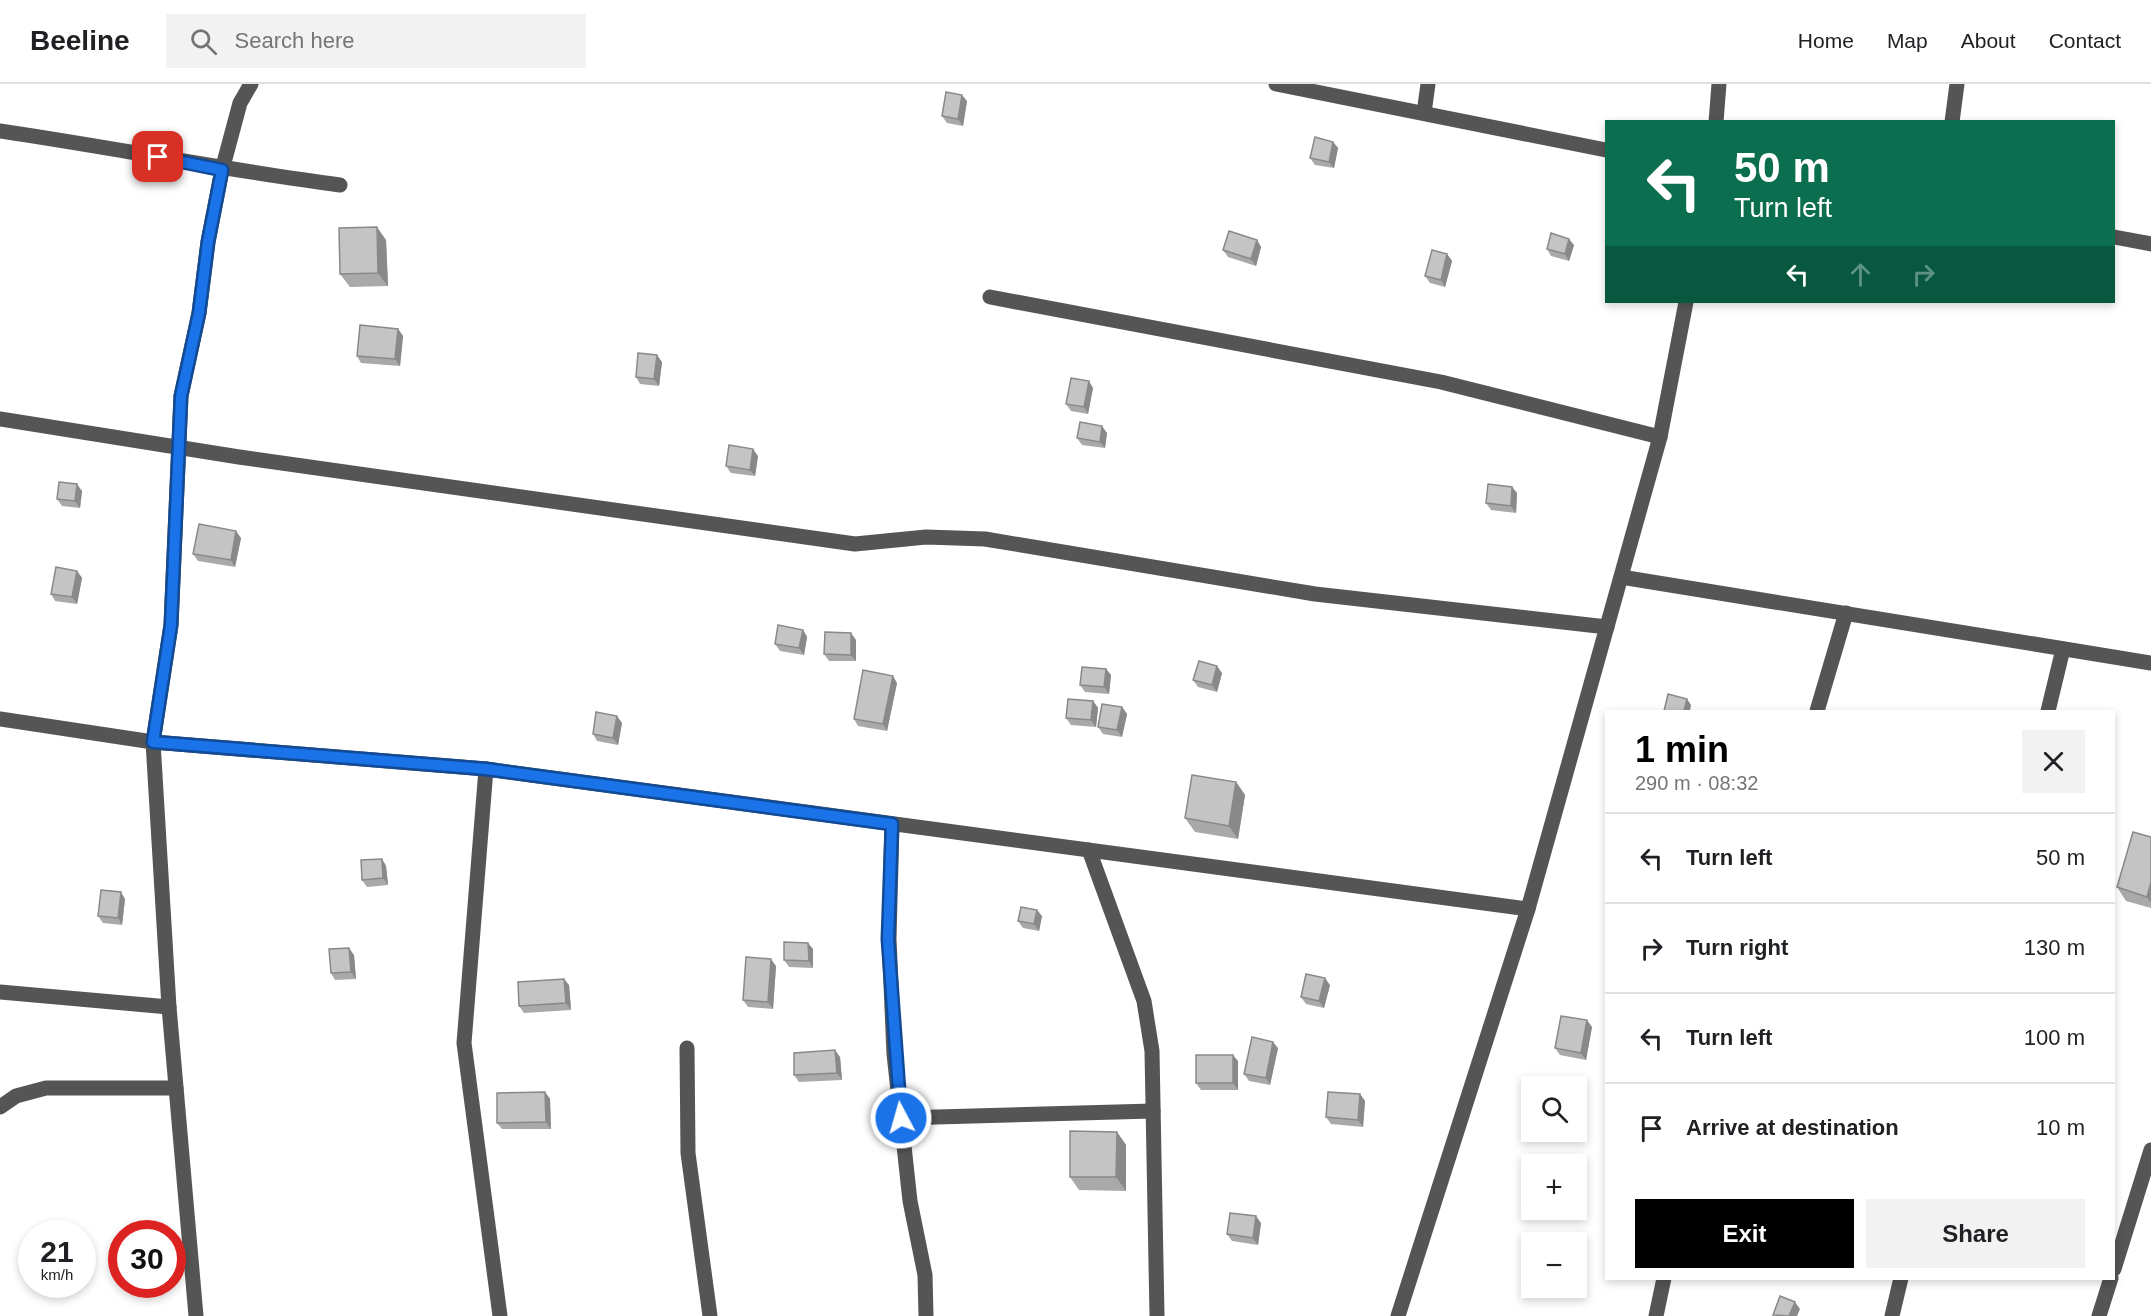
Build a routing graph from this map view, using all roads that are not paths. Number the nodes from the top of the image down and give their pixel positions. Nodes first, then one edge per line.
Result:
1 (251, 84) edge
2 (1276, 84) edge
3 (1428, 84) edge
4 (1719, 84) edge
5 (1957, 84) edge
6 (1424, 113) junction
7 (1716, 120) edge
8 (1952, 120) edge
9 (0, 131) edge
10 (1605, 150) edge
11 (222, 170) junction
12 (340, 185) dead end
13 (2115, 237) edge
14 (2151, 243) edge
15 (990, 297) dead end
16 (1686, 303) edge
17 (0, 419) edge
18 (1660, 437) junction
19 (177, 448) junction
20 (1621, 577) junction
21 (1846, 613) junction
22 (1607, 627) junction
23 (2063, 649) junction
24 (2151, 663) edge
25 (1817, 710) edge
26 (2048, 710) edge
27 (0, 719) edge
28 (153, 742) junction
29 (486, 769) junction
30 (892, 824) junction
31 (1089, 850) junction
32 (1528, 909) junction
33 (0, 992) edge
34 (169, 1007) junction
35 (687, 1048) dead end
36 (176, 1088) junction
37 (0, 1107) edge
38 (1153, 1111) junction
39 (901, 1118) junction
40 (2151, 1150) edge
41 (2115, 1266) edge
42 (1664, 1280) edge
43 (1901, 1280) edge
44 (2110, 1280) edge
45 (196, 1316) edge
46 (500, 1316) edge
47 (710, 1316) edge
48 (926, 1316) edge
49 (1157, 1316) edge
50 (1398, 1316) edge
51 (1656, 1316) edge
52 (1892, 1316) edge
53 (2099, 1316) edge

1 - 11 street
2 - 6 street
3 - 6 street
4 - 7 street
5 - 8 street
6 - 10 street
9 - 11 street
11 - 12 street
11 - 19 street
13 - 14 street
15 - 18 street
16 - 18 street
17 - 19 street
18 - 20 street
19 - 22 street
19 - 28 street
20 - 21 street
20 - 22 street
21 - 23 street
21 - 25 street
22 - 32 street
23 - 24 street
23 - 26 street
27 - 28 street
28 - 29 street
28 - 34 street
29 - 30 street
29 - 46 street
30 - 31 street
30 - 39 street
31 - 32 street
31 - 38 street
32 - 50 street
33 - 34 street
34 - 36 street
35 - 47 street
36 - 37 street
36 - 45 street
38 - 39 street
38 - 49 street
39 - 48 street
40 - 41 street
42 - 51 street
43 - 52 street
44 - 53 street

